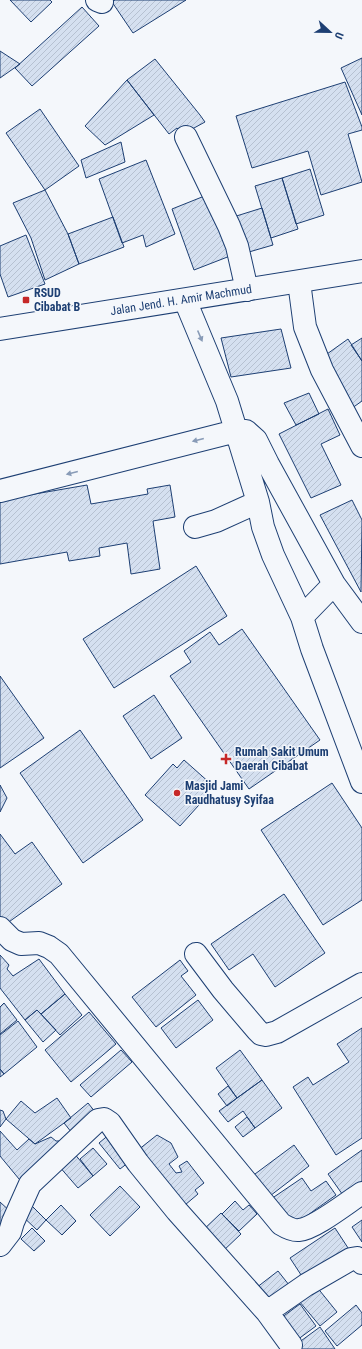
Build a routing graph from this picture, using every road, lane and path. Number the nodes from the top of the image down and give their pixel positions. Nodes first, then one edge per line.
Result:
1 (186, 137) dead end
2 (362, 271) edge
3 (299, 282) junction
4 (247, 290) junction
5 (185, 300) junction
6 (0, 329) edge
7 (236, 431) junction
8 (362, 446) edge
9 (0, 492) edge
10 (258, 502) junction
11 (195, 527) dead end
12 (334, 584) junction
13 (302, 617) junction
14 (362, 622) edge
15 (362, 782) edge
16 (0, 928) edge
17 (196, 954) dead end
18 (362, 984) edge
19 (362, 1193) edge
20 (0, 1245) edge
21 (362, 1263) edge
22 (267, 1312) junction
23 (291, 1345) dead end

1 - 4 main road
2 - 3 main road, Jalan Jend. H. Amir Machmud
3 - 4 main road, Jalan Jend. H. Amir Machmud
3 - 8 main road
4 - 5 main road, Jalan Jend. H. Amir Machmud
5 - 6 main road, Jalan Jend. H. Amir Machmud
5 -> 7 main road
7 -> 9 main road
7 - 10 main road
7 - 12 main road
10 - 11 main road
10 - 13 main road
12 - 13 main road
12 - 14 main road
13 - 15 main road
16 - 19 main road
17 - 18 main road
20 - 22 main road
21 - 22 main road
22 - 23 main road

